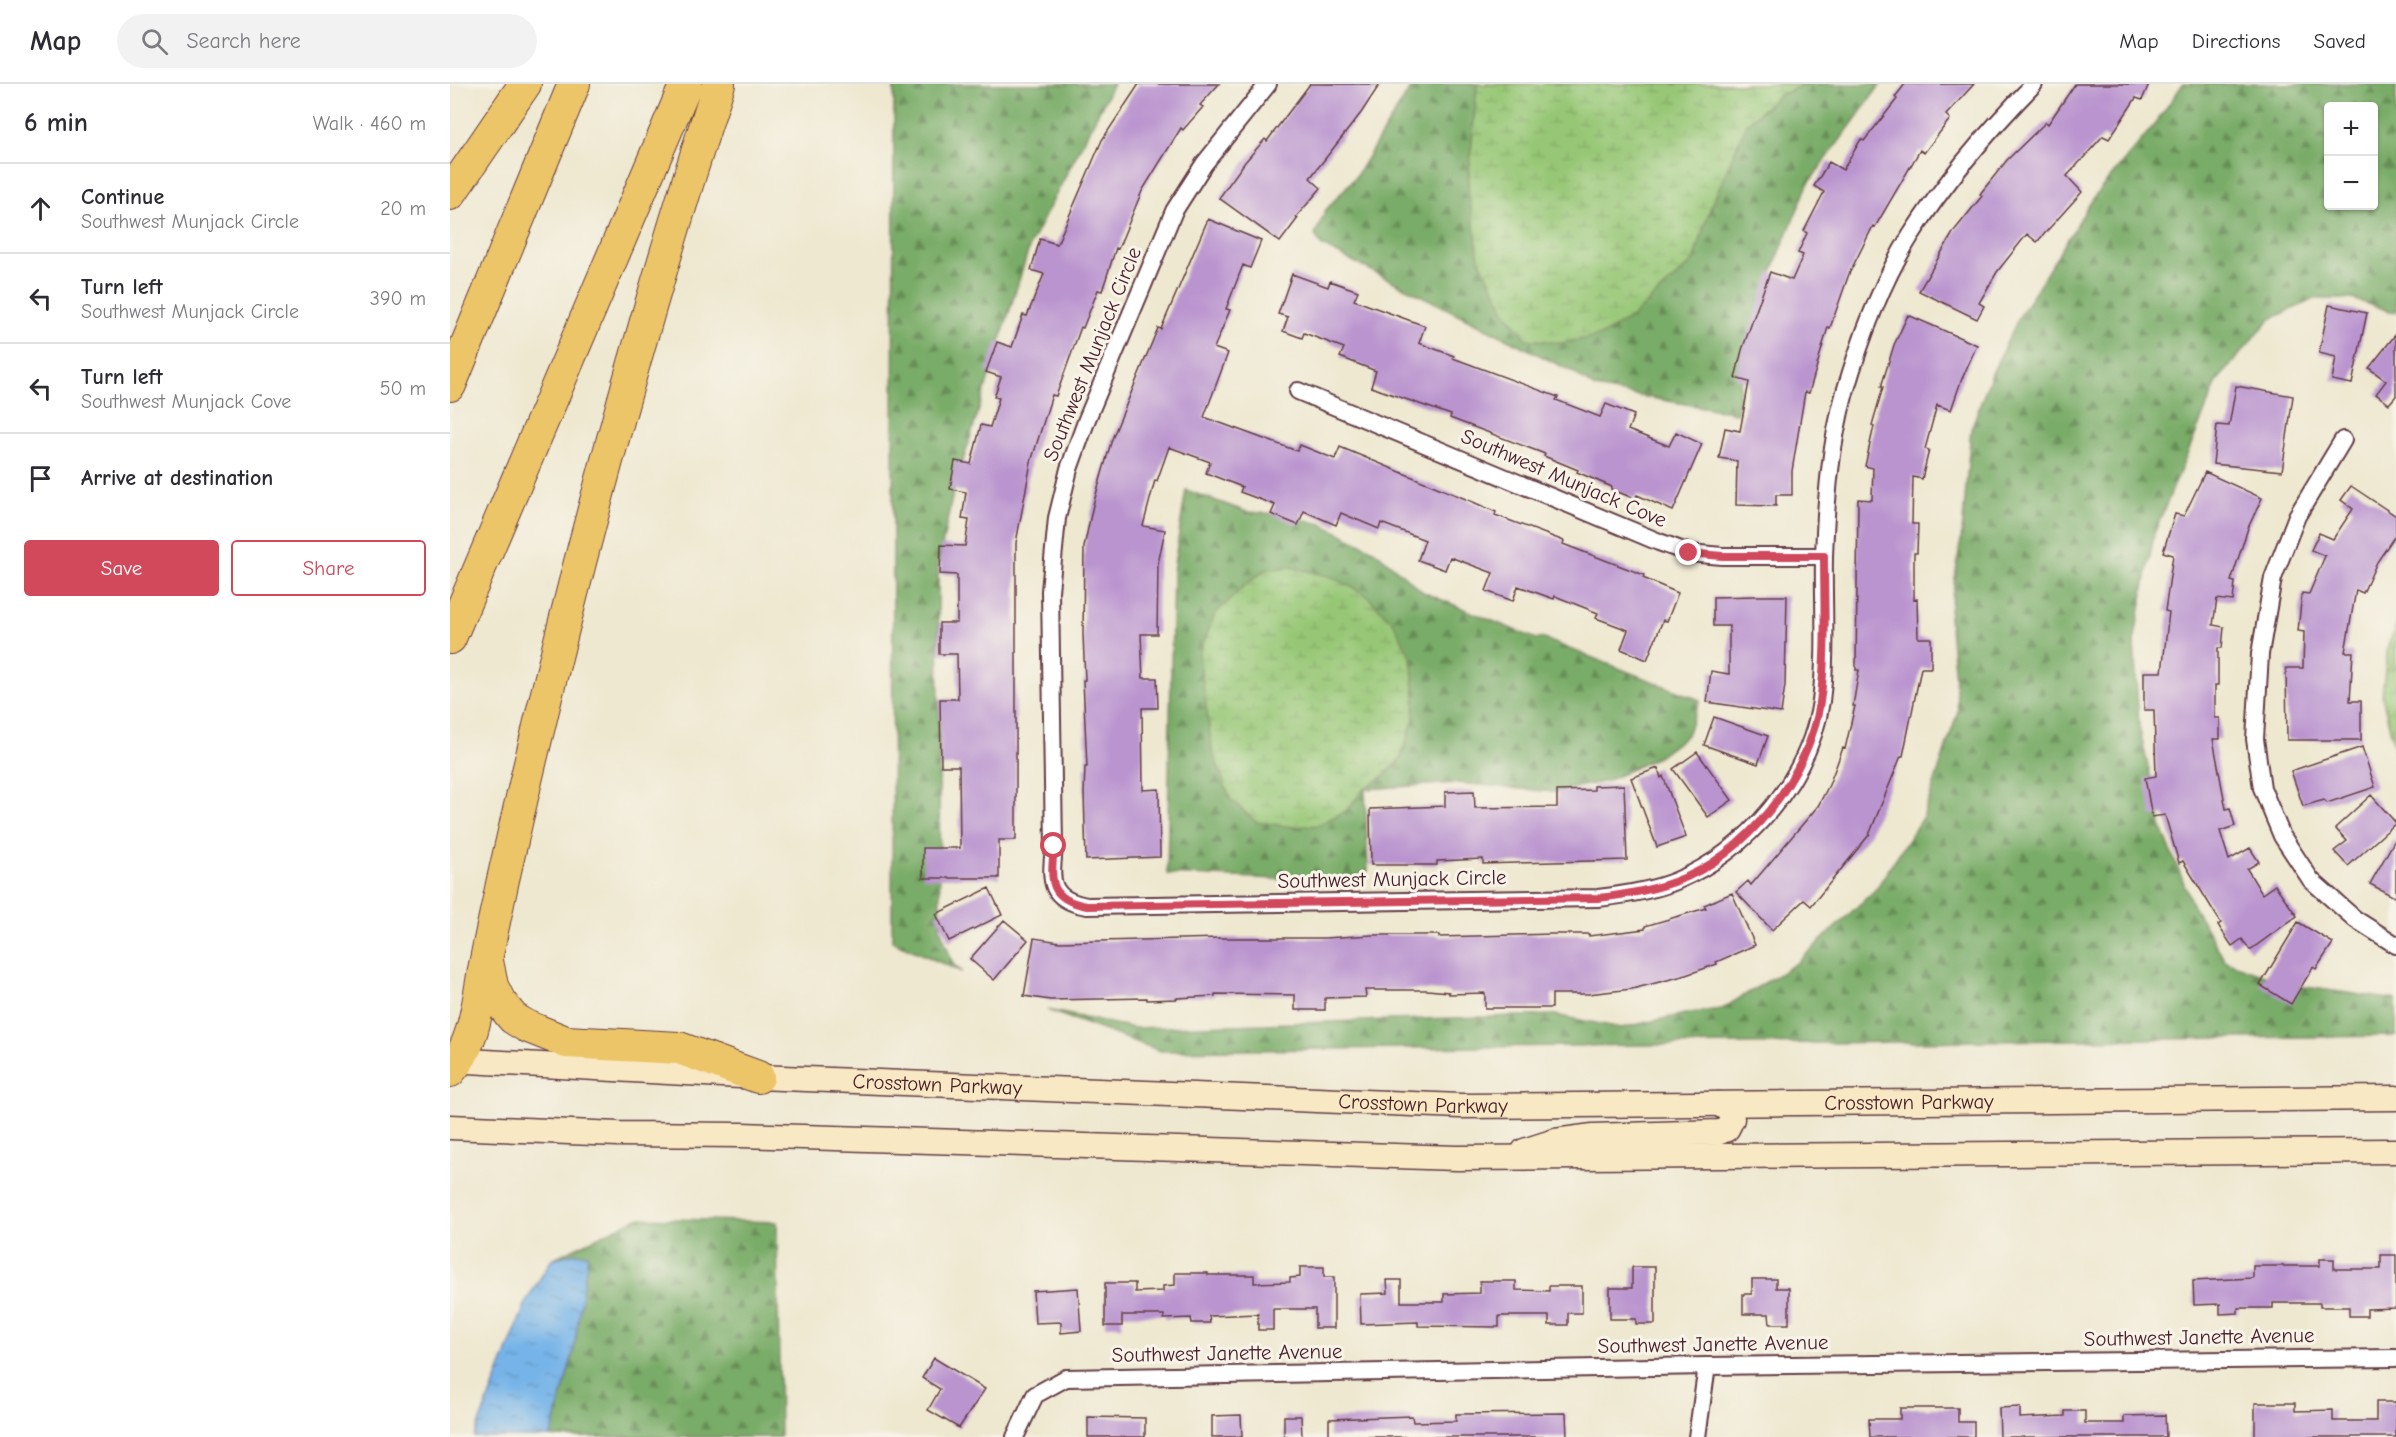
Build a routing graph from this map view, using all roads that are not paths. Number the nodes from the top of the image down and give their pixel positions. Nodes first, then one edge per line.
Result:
1 (525, 84) edge
2 (574, 84) edge
3 (686, 84) edge
4 (719, 84) edge
5 (1268, 84) edge
6 (2034, 84) edge
7 (450, 194) edge
8 (450, 385) edge
9 (1298, 391) dead end
10 (2343, 440) dead end
11 (1824, 556) junction
12 (450, 638) edge
13 (2396, 945) edge
14 (486, 957) junction
15 (453, 1064) edge
16 (758, 1077) junction
17 (2396, 1098) edge
18 (1719, 1104) junction
19 (450, 1126) edge
20 (2396, 1151) edge
21 (1502, 1158) junction
22 (2396, 1358) edge
23 (1707, 1366) junction
24 (1015, 1437) edge
25 (1697, 1437) edge

1 - 7 highway
2 - 8 highway
3 - 12 highway
4 - 14 highway
5 - 11 street, Southwest Munjack Circle
6 - 11 street, Southwest Munjack Circle
9 - 11 street, Southwest Munjack Cove
10 - 13 street
14 - 15 highway
14 - 16 highway
15 - 16 main road, Crosstown Parkway
16 - 18 main road, Crosstown Parkway
17 - 18 main road, Crosstown Parkway
18 - 21 main road
19 - 21 main road
20 - 21 main road
22 - 23 street, Southwest Janette Avenue
23 - 24 street, Southwest Janette Avenue
23 - 25 street

